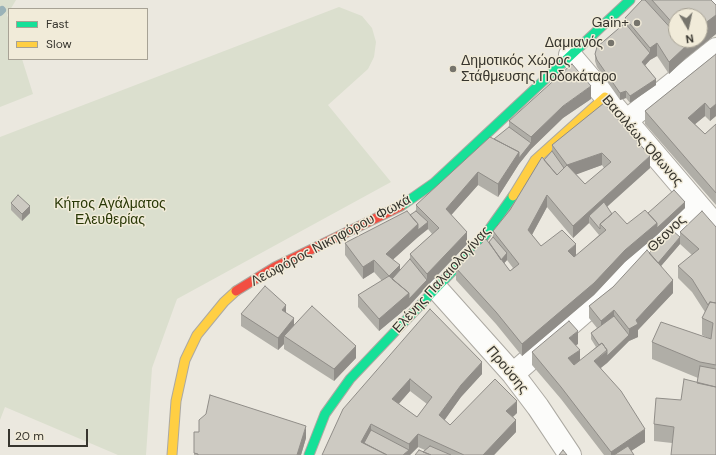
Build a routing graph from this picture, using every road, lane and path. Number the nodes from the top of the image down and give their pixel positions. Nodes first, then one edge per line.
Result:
1 (630, 0) edge
2 (713, 0) edge
3 (716, 3) edge
4 (716, 49) edge
5 (570, 55) junction
6 (605, 97) junction
7 (626, 121) junction
8 (697, 205) junction
9 (716, 226) edge
10 (437, 289) junction
11 (513, 374) junction
12 (172, 455) edge
13 (309, 455) edge
14 (570, 455) edge

1 - 5 street, Λεωφόρος Νικηφόρου Φωκά
2 - 3 street
4 - 7 street
5 - 6 street, Βασιλέως Όθωνος
5 - 12 street, Λεωφόρος Νικηφόρου Φωκά
6 - 7 street, Βασιλέως Όθωνος
6 - 10 street, Ελένης Παλαιολογίνας
7 - 8 street, Βασιλέως Όθωνος
8 - 9 street, Βασιλέως Όθωνος
8 - 11 street, Θεονος
10 - 11 street, Προύσης
10 - 13 street, Ελένης Παλαιολογίνας
11 - 14 street, Προύσης

